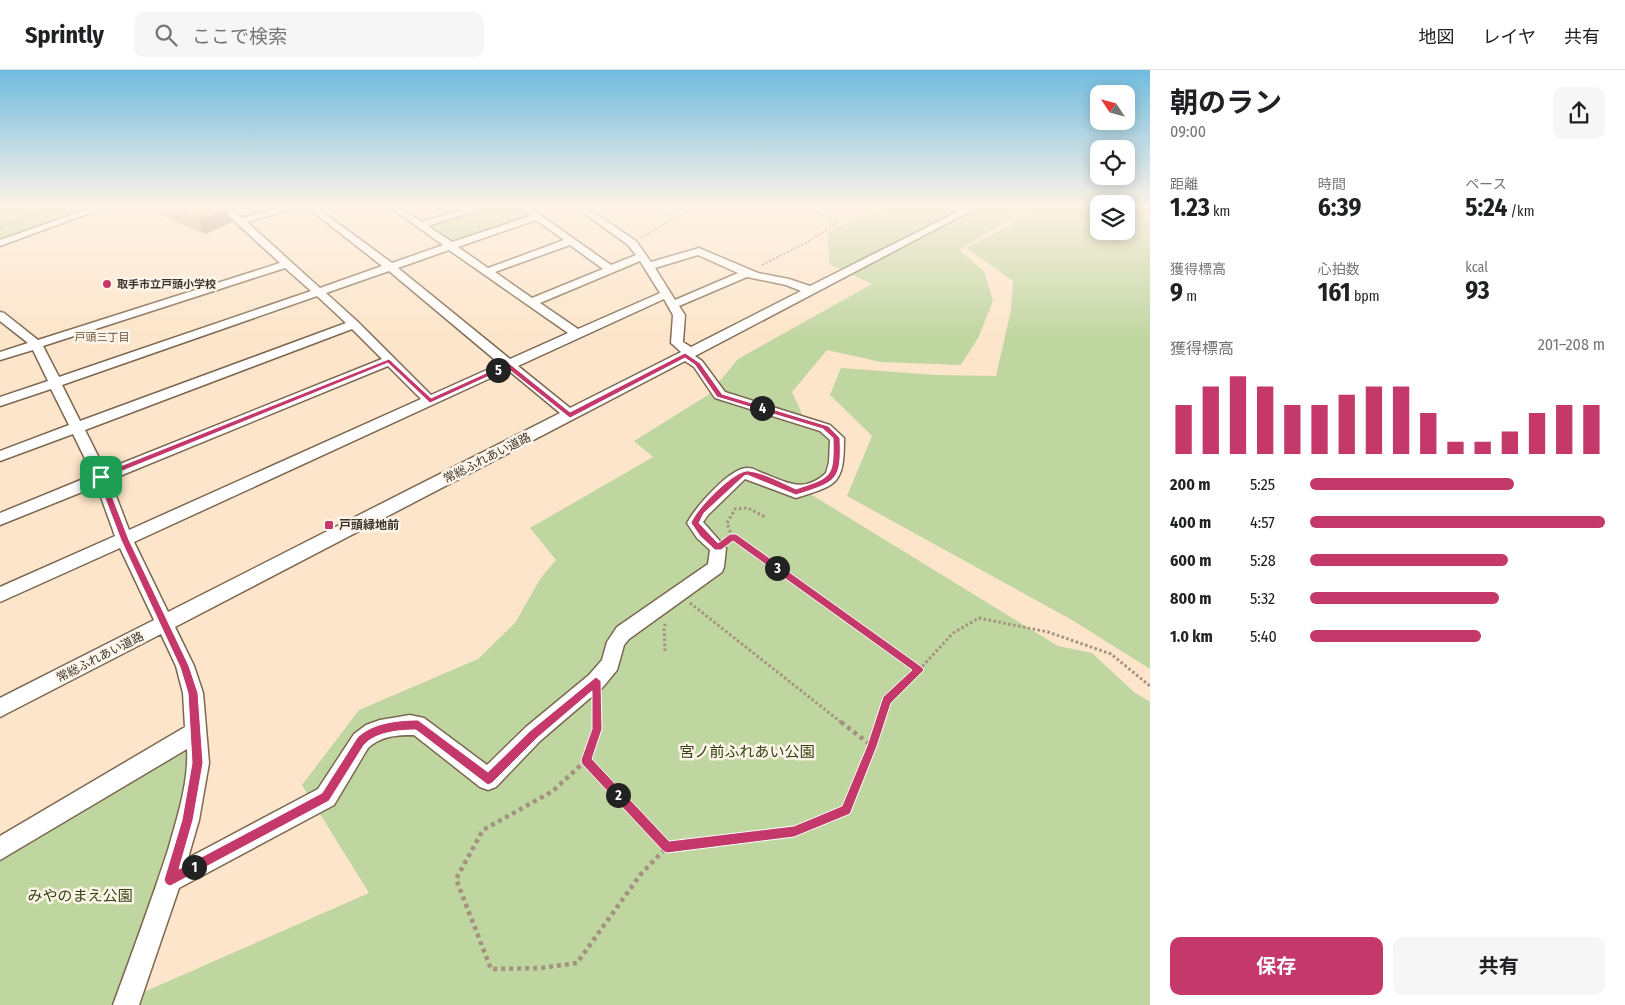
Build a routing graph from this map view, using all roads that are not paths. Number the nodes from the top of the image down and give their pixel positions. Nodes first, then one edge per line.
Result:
1 (273, 251) edge
2 (368, 251) edge
3 (439, 251) edge
4 (459, 251) edge
5 (544, 251) edge
6 (586, 251) edge
7 (638, 251) edge
8 (886, 251) edge
9 (642, 256) junction
10 (287, 264) junction
11 (649, 266) junction
12 (390, 268) junction
13 (610, 269) junction
14 (490, 271) junction
15 (747, 273) junction
16 (810, 290) junction
17 (318, 293) junction
18 (666, 294) junction
19 (532, 302) junction
20 (673, 305) junction
21 (0, 315) edge
22 (354, 324) junction
23 (577, 334) junction
24 (36, 344) junction
25 (688, 354) junction
26 (0, 356) edge
27 (389, 361) junction
28 (508, 365) junction
29 (55, 383) junction
30 (430, 401) junction
31 (0, 402) edge
32 (570, 415) junction
33 (76, 428) junction
34 (0, 456) edge
35 (101, 477) junction
36 (0, 519) edge
37 (125, 540) junction
38 (0, 595) edge
39 (163, 624) junction
40 (0, 708) edge
41 (196, 732) junction
42 (0, 850) edge
43 (170, 880) junction
44 (126, 1005) edge

1 - 10 street
2 - 12 street
3 - 12 street
4 - 14 street
5 - 14 street
6 - 13 street
7 - 9 street
8 - 16 street, 常総ふれあい道路
9 - 11 street
9 - 13 street
10 - 17 street
10 - 24 street
11 - 15 street
11 - 18 street
12 - 17 street
12 - 28 street
13 - 19 street
14 - 19 street
15 - 16 street
15 - 20 street
16 - 25 street, 常総ふれあい道路
17 - 22 street
17 - 29 street
18 - 20 street
18 - 23 street
19 - 23 street
20 - 25 street
21 - 24 street
22 - 27 street
22 - 33 street
23 - 28 street
24 - 26 street
24 - 29 street
25 - 32 street, 常総ふれあい道路
25 - 43 street
27 - 30 street
27 - 35 street
28 - 30 street
28 - 32 street
29 - 31 street
29 - 33 street
30 - 37 street
32 - 39 street, 常総ふれあい道路
33 - 34 street
33 - 35 street
35 - 36 street
35 - 37 street
37 - 38 street
37 - 39 street
39 - 40 street, 常総ふれあい道路
39 - 41 street
41 - 42 street
41 - 43 street
43 - 44 street

